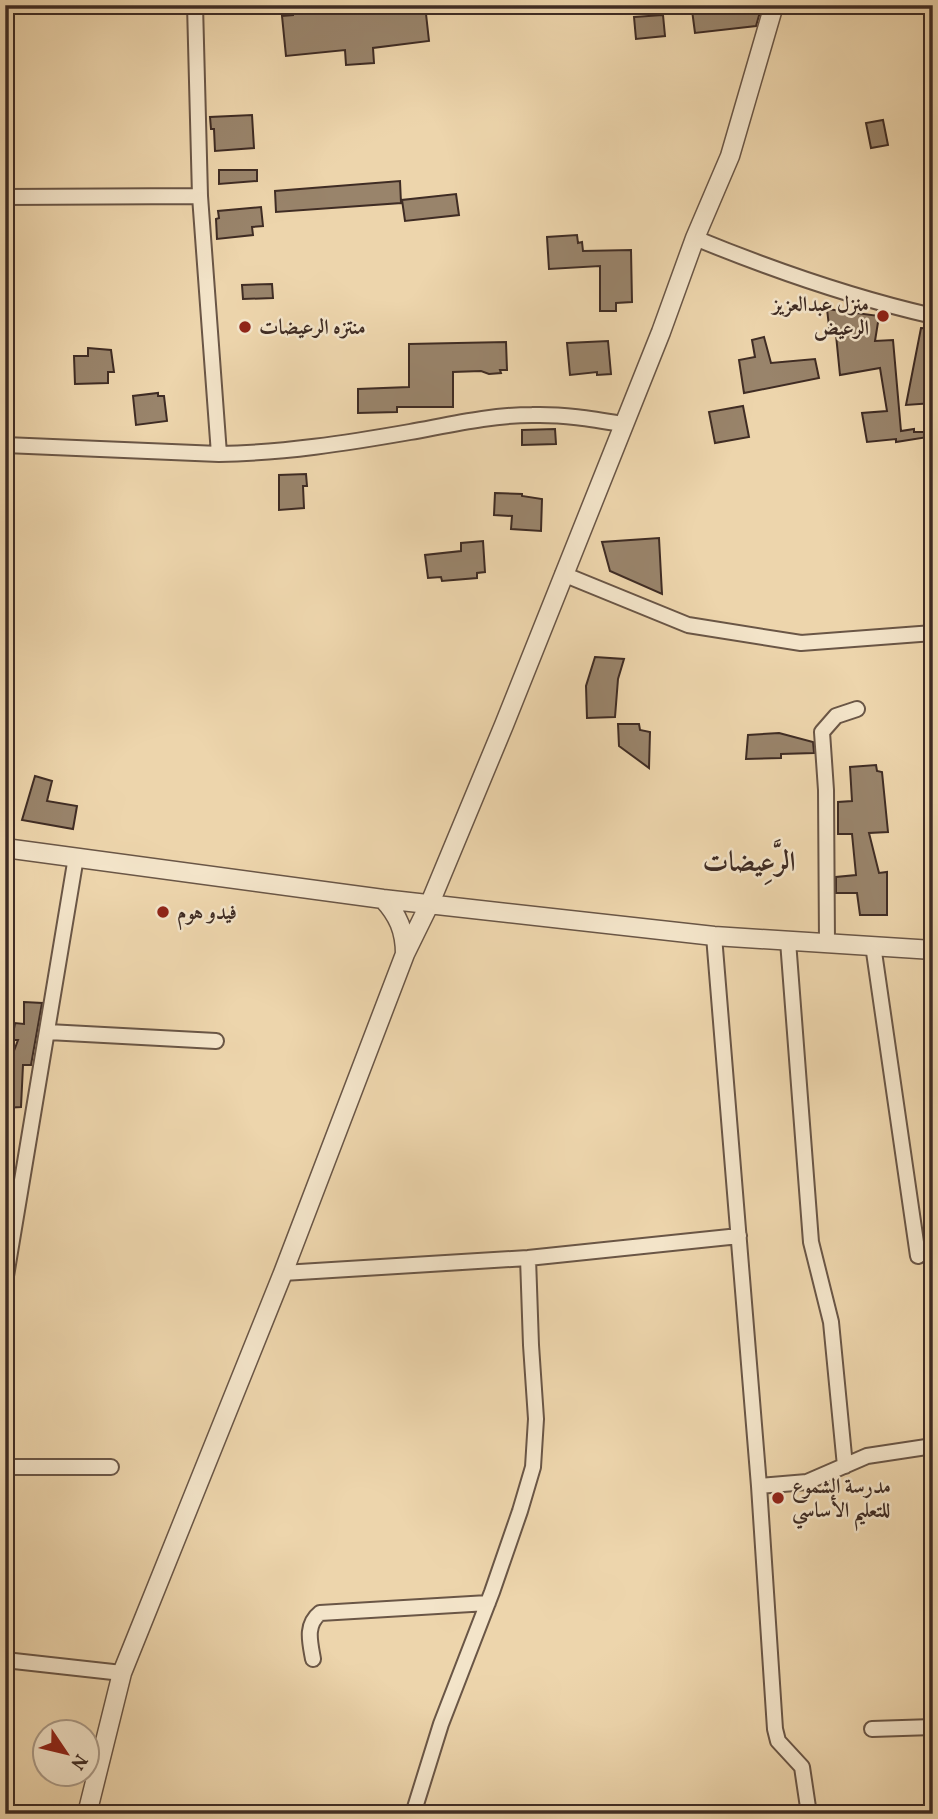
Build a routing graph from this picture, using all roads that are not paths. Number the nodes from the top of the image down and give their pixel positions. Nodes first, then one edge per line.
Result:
1 (195, 5) edge
2 (775, 5) edge
3 (200, 196) junction
4 (5, 197) edge
5 (695, 238) junction
6 (933, 316) edge
7 (622, 424) junction
8 (5, 445) edge
9 (219, 454) junction
10 (563, 574) junction
11 (933, 633) edge
12 (857, 709) dead end
13 (5, 848) edge
14 (76, 857) junction
15 (383, 899) junction
16 (430, 903) junction
17 (714, 936) junction
18 (788, 941) junction
19 (827, 943) junction
20 (873, 945) junction
21 (933, 950) edge
22 (405, 954) junction
23 (48, 1032) junction
24 (216, 1041) dead end
25 (738, 1236) junction
26 (918, 1256) dead end
27 (528, 1258) junction
28 (283, 1273) junction
29 (5, 1282) edge
30 (933, 1446) edge
31 (5, 1466) edge
32 (845, 1466) junction
33 (111, 1467) dead end
34 (759, 1486) junction
35 (488, 1603) junction
36 (313, 1659) dead end
37 (5, 1660) edge
38 (122, 1673) junction
39 (933, 1727) edge
40 (872, 1729) dead end
41 (87, 1814) edge
42 (413, 1814) edge
43 (809, 1814) edge

1 - 3 street
2 - 5 street
3 - 4 street
3 - 9 street
5 - 6 street
5 - 7 street
7 - 9 street
7 - 10 street
8 - 9 street
10 - 11 street
10 - 16 street
12 - 19 street
13 - 14 street
14 - 15 street
14 - 23 street
15 - 16 street
15 - 22 street
16 - 17 street
16 - 22 street
17 - 18 street
17 - 25 street
18 - 19 street
18 - 32 street
19 - 20 street
20 - 21 street
20 - 26 street
22 - 28 street
23 - 24 street
23 - 29 street
25 - 27 street
25 - 34 street
27 - 28 street
27 - 35 street
28 - 38 street
30 - 32 street
31 - 33 street
32 - 34 street
34 - 43 street
35 - 36 street
35 - 42 street
37 - 38 street
38 - 41 street
39 - 40 street

